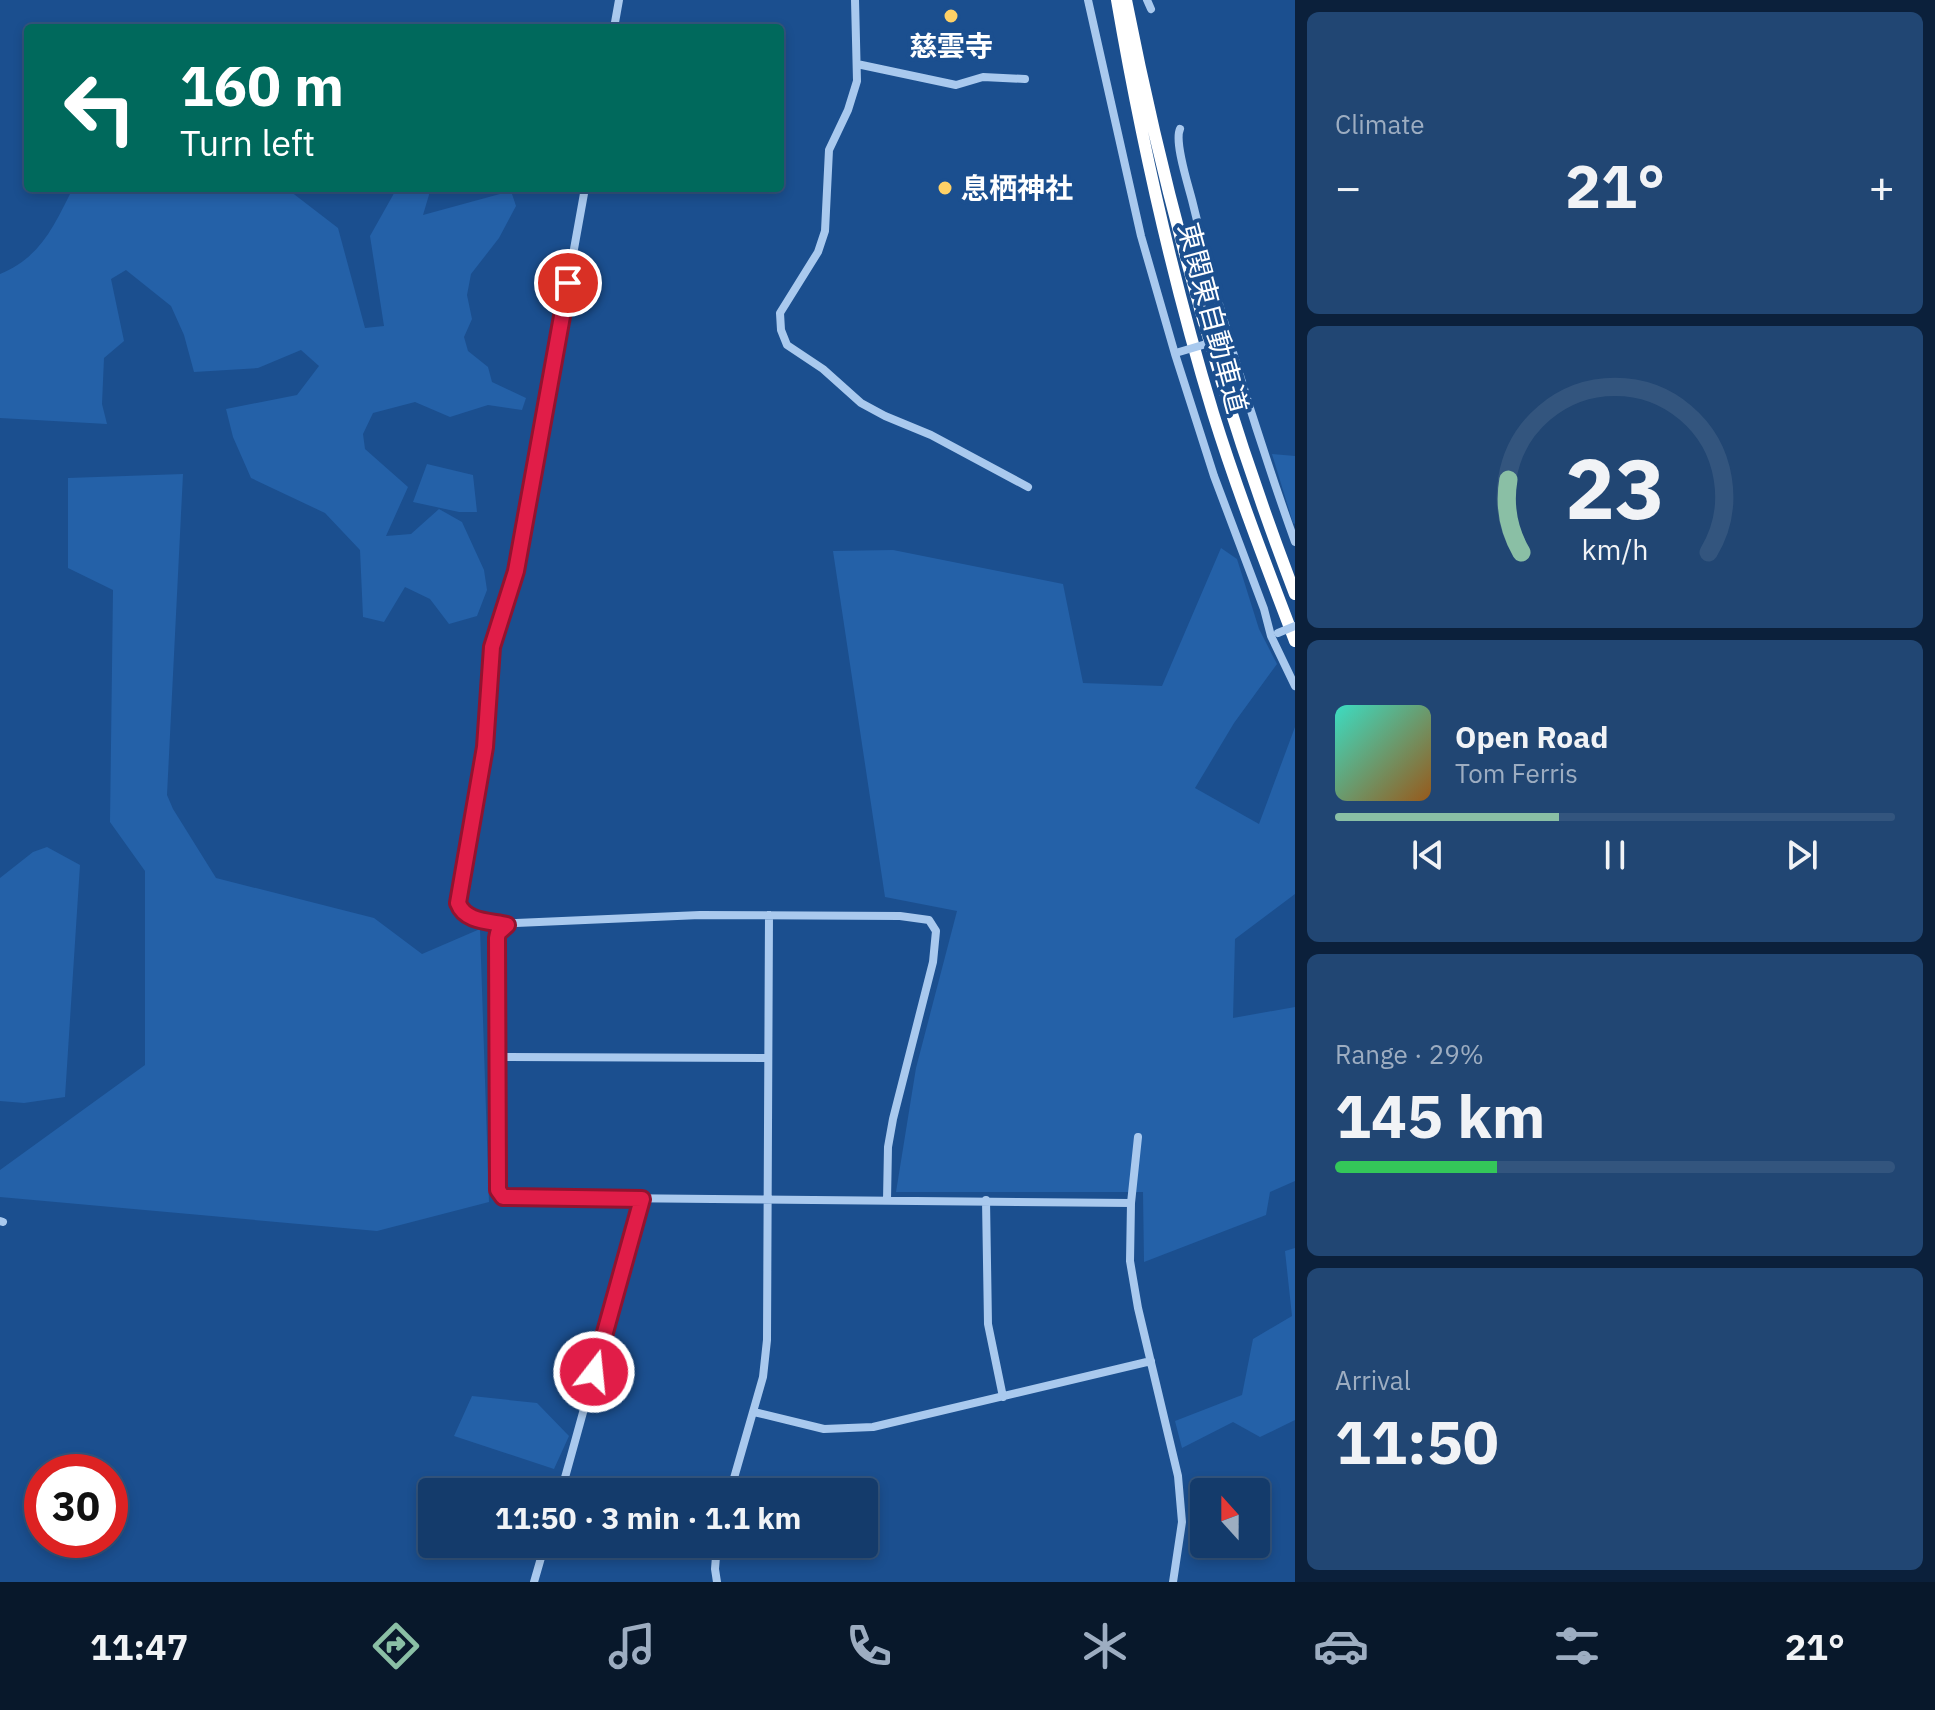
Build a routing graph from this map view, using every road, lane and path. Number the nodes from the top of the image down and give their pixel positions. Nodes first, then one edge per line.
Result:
1 (619, 0) edge
2 (855, 0) edge
3 (1089, 0) edge
4 (1117, 0) edge
5 (1126, 0) edge
6 (615, 24) edge
7 (857, 64) junction
8 (1025, 79) dead end
9 (1180, 129) dead end
10 (584, 192) edge
11 (1225, 338) junction
12 (1177, 353) junction
13 (1028, 487) dead end
14 (1295, 542) edge
15 (1295, 594) edge
16 (1295, 626) edge
17 (1274, 634) junction
18 (1295, 641) edge
19 (1295, 686) edge
20 (769, 915) junction
21 (507, 925) junction
22 (497, 1057) junction
23 (768, 1058) junction
24 (1138, 1137) dead end
25 (642, 1199) junction
26 (768, 1200) junction
27 (887, 1200) junction
28 (986, 1200) junction
29 (1131, 1203) junction
30 (1151, 1361) junction
31 (1003, 1397) junction
32 (754, 1412) junction
33 (565, 1478) edge
34 (734, 1478) edge
35 (541, 1558) edge
36 (715, 1558) edge
37 (534, 1582) edge
38 (717, 1582) edge
39 (1173, 1582) edge

1 - 6 street
2 - 7 street
3 - 12 street
4 - 18 highway, 東関東自動車道
5 - 15 highway, 東関東自動車道
7 - 8 street
7 - 13 street
9 - 11 street
10 - 21 street
11 - 12 street, bridge
11 - 14 street
12 - 17 street
16 - 17 street, bridge
17 - 19 street
20 - 21 street
20 - 23 street
20 - 27 street
21 - 22 street
22 - 23 street
22 - 25 street
23 - 26 street
24 - 29 street
25 - 26 street
25 - 33 street
26 - 27 street
26 - 32 street
27 - 28 street
28 - 29 street
28 - 31 street
29 - 30 street
30 - 31 street
30 - 39 street
31 - 32 street
32 - 34 street
35 - 37 street
36 - 38 street

